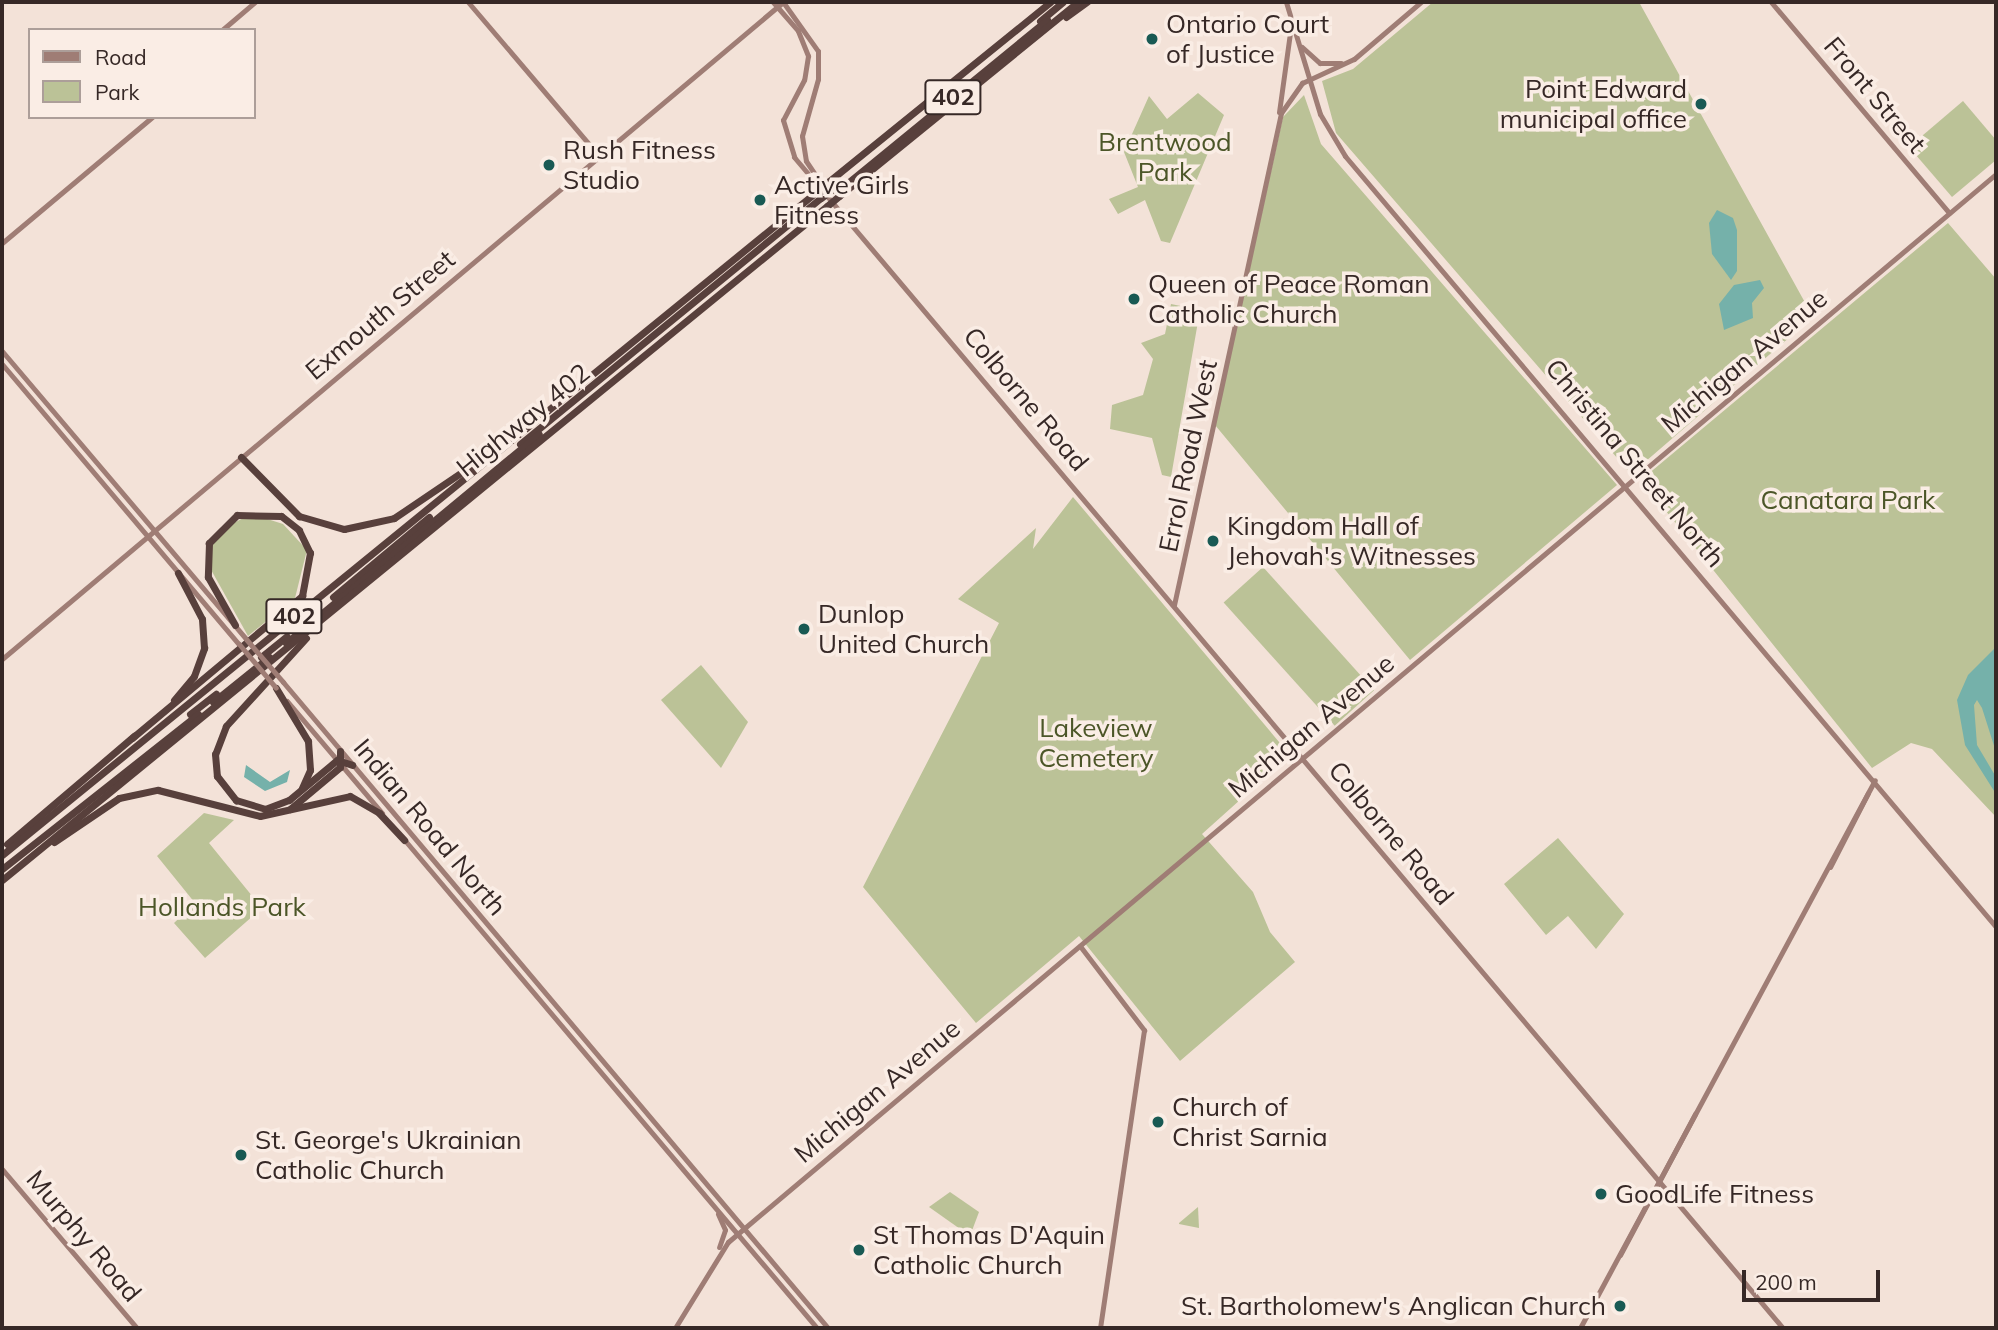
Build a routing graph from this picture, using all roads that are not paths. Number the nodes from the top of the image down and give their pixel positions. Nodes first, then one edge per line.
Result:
1 (255, 2) edge
2 (468, 2) edge
3 (1043, 2) edge
4 (1050, 2) edge
5 (1063, 2) edge
6 (1070, 2) edge
7 (1078, 2) edge
8 (1087, 2) edge
9 (1286, 2) edge
10 (1421, 2) edge
11 (1771, 2) edge
12 (779, 3) edge
13 (1291, 18) junction
14 (224, 28) edge
15 (1299, 43) junction
16 (1023, 49) junction
17 (989, 51) junction
18 (1360, 54) junction
19 (1309, 79) junction
20 (150, 119) edge
21 (1278, 123) junction
22 (601, 158) junction
23 (1996, 174) edge
24 (829, 195) junction
25 (1949, 213) junction
26 (2, 243) edge
27 (2, 351) edge
28 (2, 364) edge
29 (588, 378) junction
30 (241, 457) junction
31 (1628, 484) junction
32 (155, 532) junction
33 (148, 538) junction
34 (178, 573) junction
35 (1174, 605) junction
36 (337, 608) junction
37 (235, 625) junction
38 (2, 659) edge
39 (279, 685) junction
40 (132, 738) junction
41 (1293, 747) junction
42 (340, 751) junction
43 (1303, 758) junction
44 (340, 762) junction
45 (352, 765) junction
46 (1291, 768) junction
47 (1875, 780) junction
48 (293, 797) junction
49 (284, 813) junction
50 (404, 840) junction
51 (2, 849) edge
52 (2, 855) edge
53 (3, 873) edge
54 (1996, 927) edge
55 (1080, 946) junction
56 (2, 1169) edge
57 (1659, 1181) junction
58 (710, 1200) junction
59 (741, 1230) junction
60 (708, 1269) junction
61 (136, 1328) edge
62 (674, 1328) edge
63 (817, 1328) edge
64 (828, 1328) edge
65 (1100, 1328) edge
66 (1580, 1328) edge
67 (1783, 1328) edge

1 - 14 main road
2 - 22 main road
3 - 17 highway
4 - 17 highway, Highway 402 / 402
5 - 24 highway
6 - 24 highway, Highway 402 / 402
7 - 16 highway
8 - 16 highway
9 - 13 main road, Christina Street North
10 - 18 main road
11 - 25 main road, Front Street
12 - 22 main road, Exmouth Street
12 - 24 main road, Colborne Road
12 - 24 main road, Colborne Road
13 - 15 main road, Christina Street North
13 - 21 main road
15 - 18 main road
15 - 19 main road, Christina Street North
16 - 24 highway
17 - 24 highway, Highway 402 / 402
18 - 19 main road
19 - 21 main road, Errol Road West
19 - 31 main road, Christina Street North
20 - 26 main road
21 - 35 main road, Errol Road West
22 - 30 main road, Exmouth Street
23 - 25 main road, Michigan Avenue
24 - 29 highway, Highway 402 / 402
24 - 35 main road, Colborne Road
24 - 36 highway
24 - 53 highway, Highway 402 / 402
25 - 31 main road, Michigan Avenue
27 - 32 main road, Indian Road North
28 - 33 main road, Indian Road North
29 - 30 highway
29 - 52 highway, Highway 402 / 402
30 - 32 main road, Exmouth Street
31 - 43 main road, Michigan Avenue
31 - 47 main road, Christina Street North
32 - 33 main road, Exmouth Street
32 - 37 main road, Indian Road North
33 - 34 main road, Indian Road North
33 - 38 main road, Exmouth Street
34 - 39 main road, Indian Road North, bridge
34 - 40 highway
35 - 41 main road, Colborne Road
36 - 48 highway
36 - 53 highway
37 - 39 main road, Indian Road North, bridge
37 - 40 highway
39 - 42 main road, Indian Road North
39 - 44 main road, Indian Road North
39 - 48 highway
40 - 51 highway
41 - 43 main road, Colborne Road
41 - 46 main road
42 - 44 highway
42 - 45 main road, Indian Road North
43 - 46 main road, Michigan Avenue
43 - 57 main road, Colborne Road
44 - 45 highway
44 - 48 highway
44 - 49 highway
44 - 50 main road, Indian Road North
45 - 59 main road, Indian Road North
46 - 55 main road, Michigan Avenue
47 - 54 main road, Christina Street North
47 - 57 main road
49 - 50 highway
49 - 53 highway
50 - 58 main road, Indian Road North
55 - 59 main road, Michigan Avenue
55 - 65 main road
56 - 61 main road, Murphy Road
57 - 66 main road
57 - 67 main road, Colborne Road
58 - 59 main road, Indian Road North
58 - 60 main road
59 - 60 main road, Michigan Avenue
59 - 63 main road, Indian Road North
59 - 64 main road, Indian Road North
60 - 62 main road, Michigan Avenue

